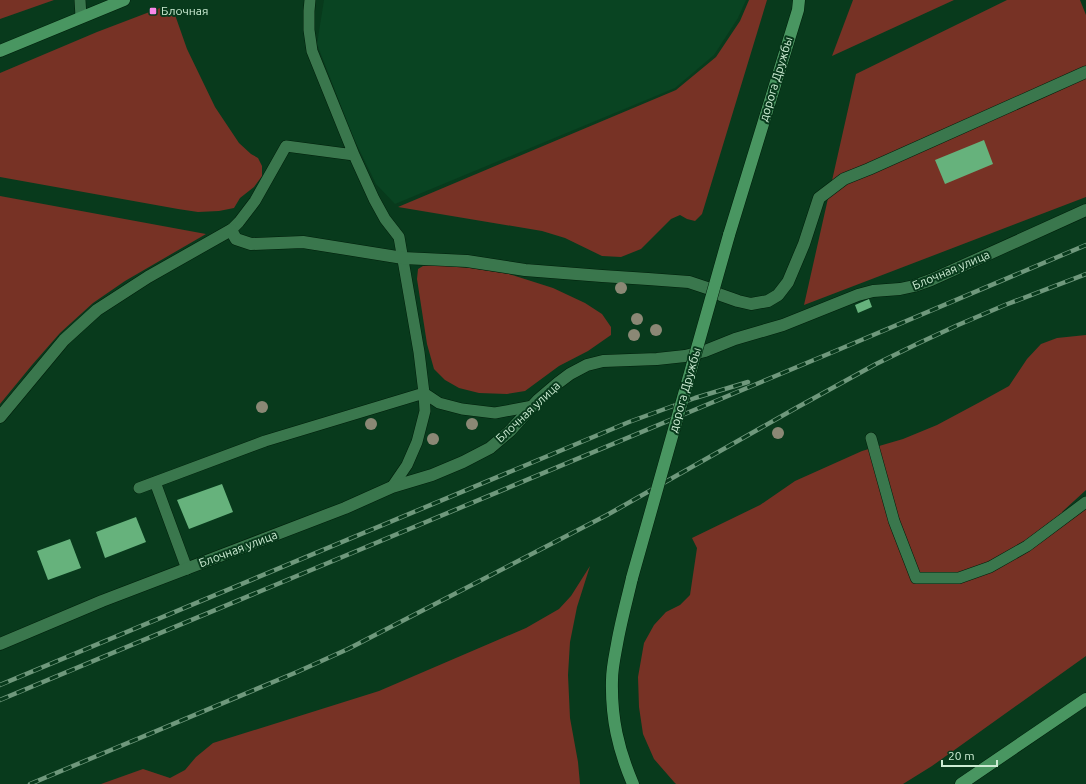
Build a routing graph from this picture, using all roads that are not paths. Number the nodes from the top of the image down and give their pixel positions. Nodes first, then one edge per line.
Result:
1 (80, 0) edge
2 (124, 0) edge
3 (310, 0) edge
4 (799, 0) edge
5 (81, 17) junction
6 (0, 51) edge
7 (1086, 72) edge
8 (354, 156) junction
9 (1086, 210) edge
10 (231, 230) junction
11 (403, 258) junction
12 (424, 393) junction
13 (533, 406) junction
14 (0, 418) edge
15 (871, 438) dead end
16 (155, 482) junction
17 (392, 487) junction
18 (139, 488) dead end
19 (1086, 502) edge
20 (187, 569) junction
21 (0, 644) edge
22 (1086, 699) edge
23 (633, 784) edge
24 (961, 784) edge

1 - 5 lane
2 - 5 main road
3 - 8 lane
4 - 23 main road, дорога Дружбы, bridge
5 - 6 main road
7 - 11 street
8 - 10 lane
8 - 11 lane
9 - 13 street, Блочная улица
10 - 11 street
10 - 14 street
11 - 12 lane
12 - 13 lane
12 - 16 lane
12 - 17 lane
13 - 17 street, Блочная улица
15 - 19 lane
16 - 18 lane
16 - 20 lane
17 - 20 street, Блочная улица
20 - 21 street, Блочная улица
22 - 24 main road

